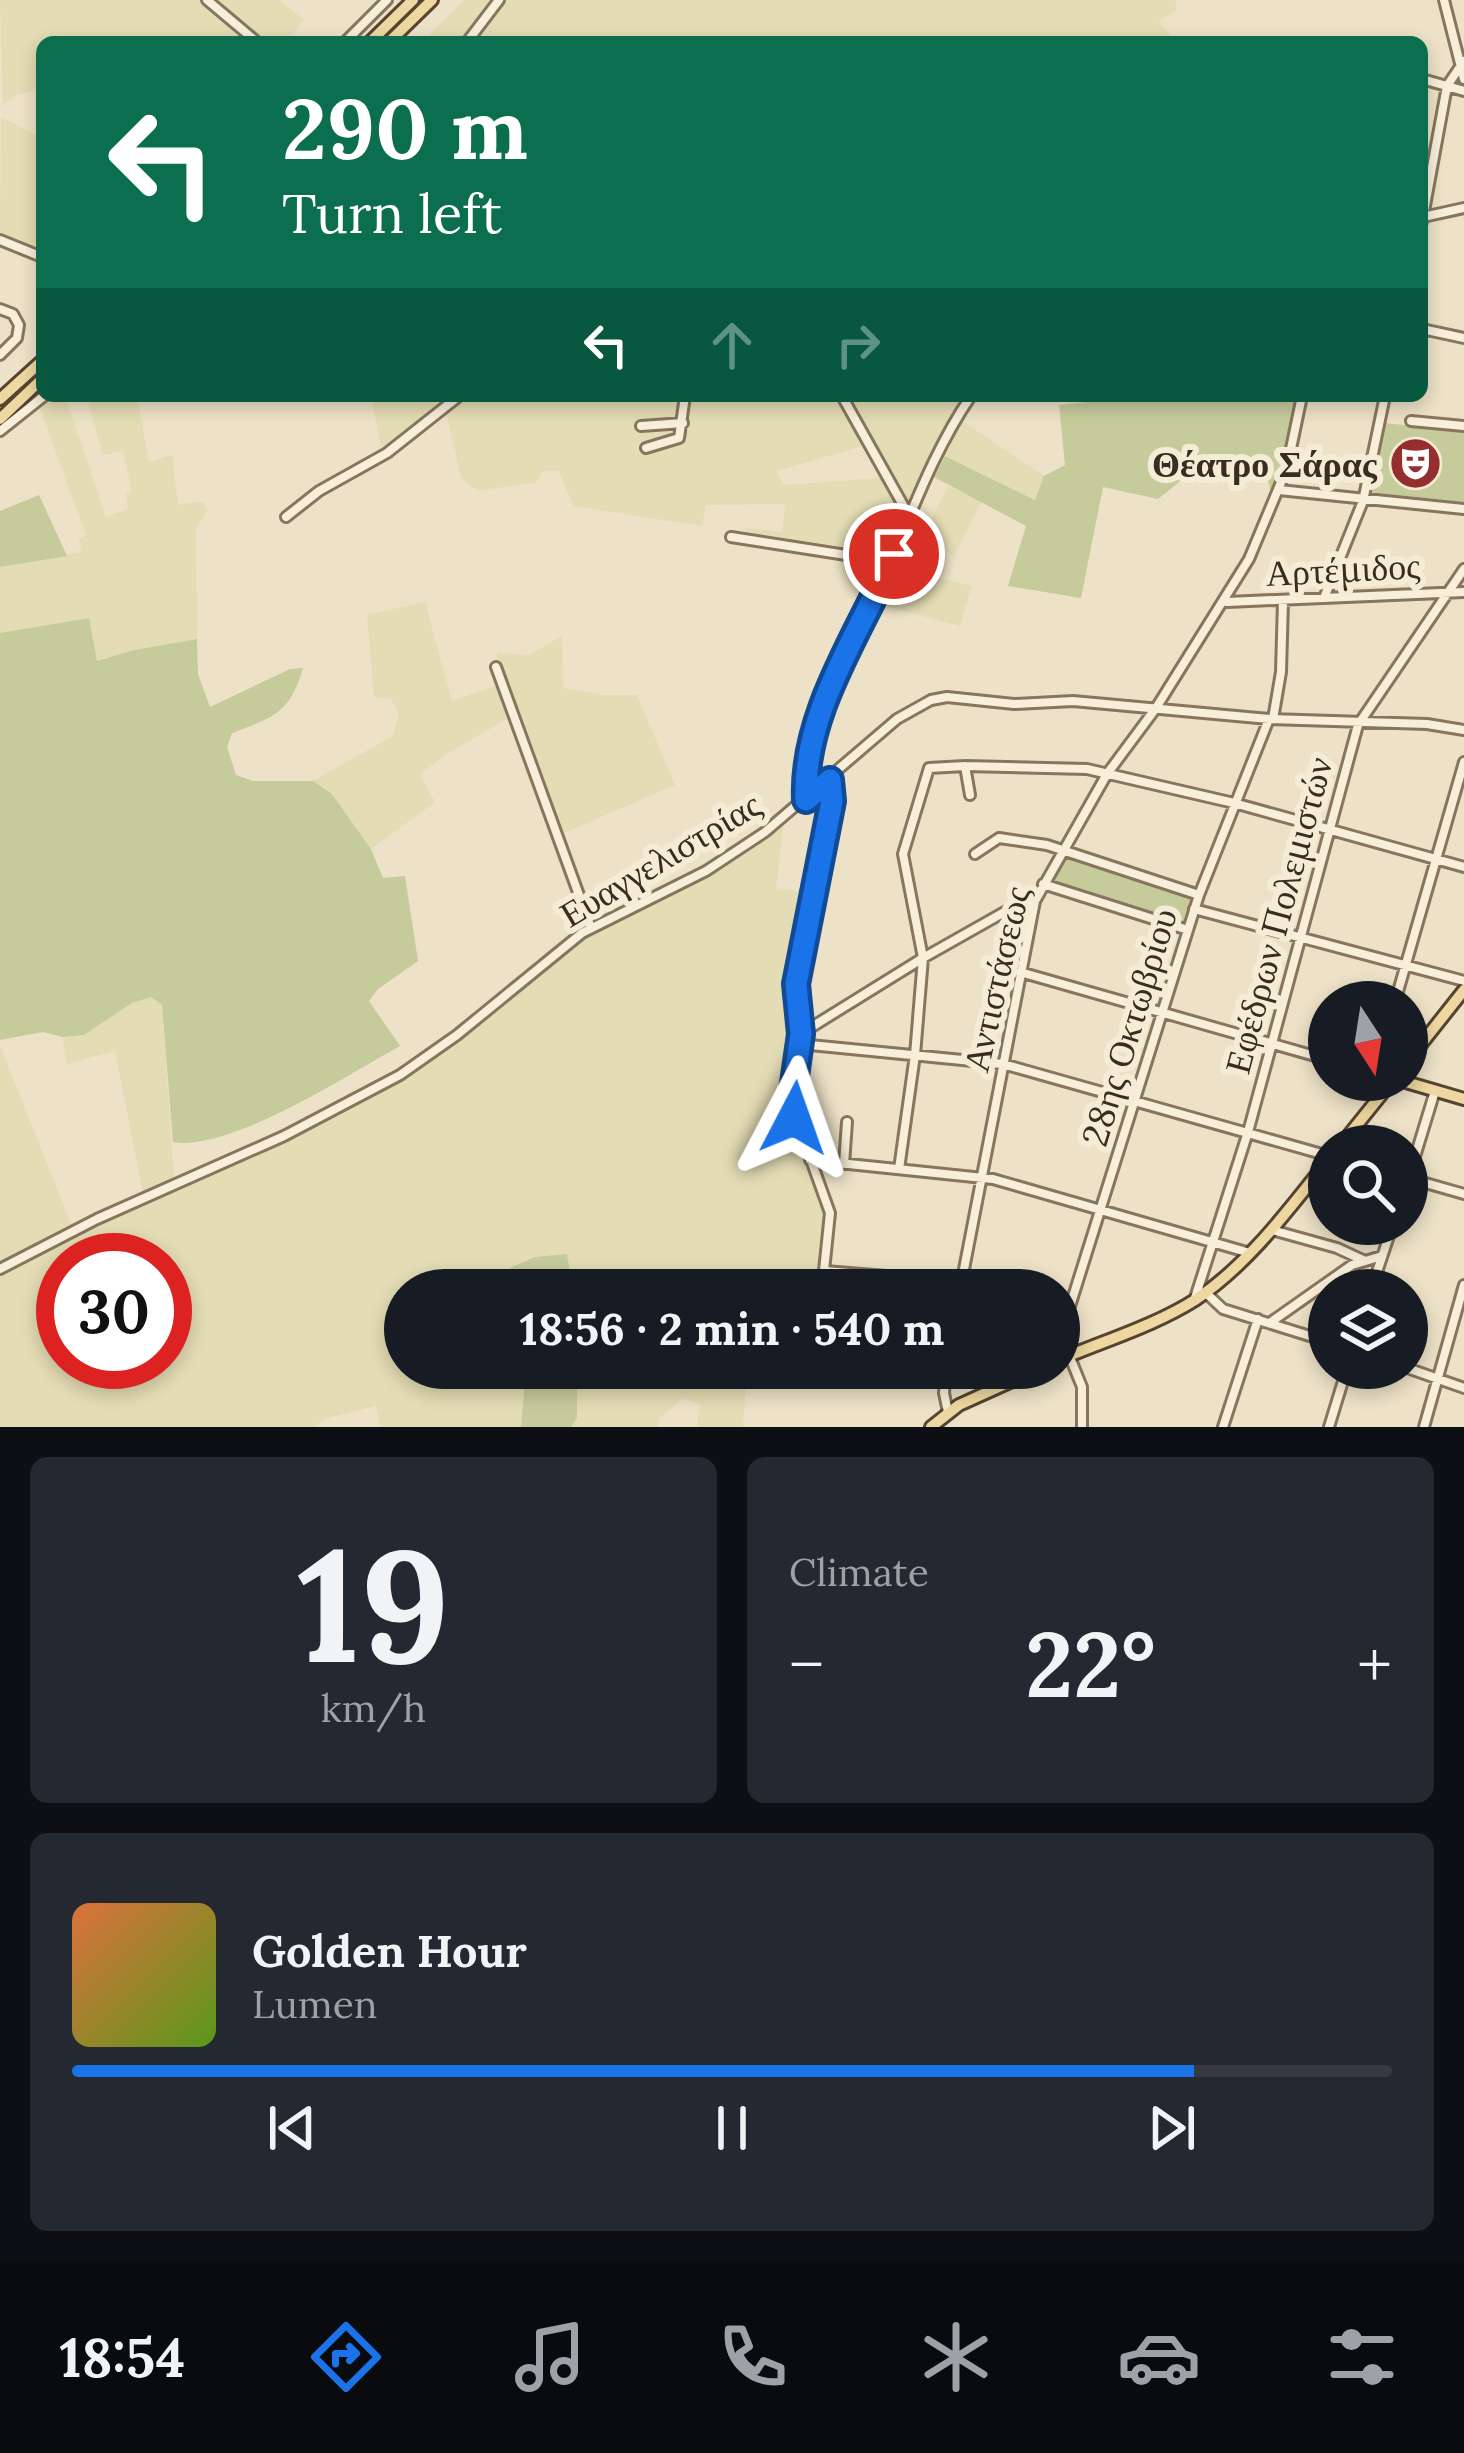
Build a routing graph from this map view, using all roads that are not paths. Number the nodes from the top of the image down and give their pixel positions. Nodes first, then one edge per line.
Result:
1 (208, 0) edge
2 (387, 0) edge
3 (413, 0) edge
4 (432, 0) edge
5 (499, 0) edge
6 (1444, 0) edge
7 (249, 36) edge
8 (351, 36) edge
9 (376, 36) edge
10 (395, 36) edge
11 (472, 36) edge
12 (1462, 63) edge
13 (1464, 79) edge
14 (1428, 81) edge
15 (1447, 86) junction
16 (1464, 91) edge
17 (1428, 188) edge
18 (1464, 208) edge
19 (1428, 218) edge
20 (0, 240) edge
21 (36, 255) edge
22 (0, 309) edge
23 (1428, 330) edge
24 (1464, 338) edge
25 (0, 355) edge
26 (36, 366) edge
27 (36, 385) edge
28 (0, 399) edge
29 (36, 402) edge
30 (451, 402) edge
31 (685, 402) edge
32 (845, 402) edge
33 (967, 402) edge
34 (1301, 402) edge
35 (1384, 402) edge
36 (0, 419) edge
37 (1411, 422) dead end
38 (683, 424) junction
39 (1464, 426) edge
40 (641, 427) dead end
41 (0, 431) edge
42 (646, 448) dead end
43 (1280, 490) junction
44 (1363, 501) junction
45 (1464, 509) edge
46 (908, 515) junction
47 (286, 518) dead end
48 (731, 538) dead end
49 (891, 562) junction
50 (1464, 569) edge
51 (1450, 591) junction
52 (1464, 592) edge
53 (1324, 598) junction
54 (1283, 601) junction
55 (1226, 602) junction
56 (496, 667) dead end
57 (1156, 708) junction
58 (1271, 719) junction
59 (1358, 725) junction
60 (1464, 730) edge
61 (1464, 761) edge
62 (965, 766) junction
63 (1107, 774) junction
64 (830, 780) junction
65 (970, 795) dead end
66 (806, 800) junction
67 (1234, 803) junction
68 (1328, 829) junction
69 (1062, 850) junction
70 (975, 854) dead end
71 (1435, 859) junction
72 (1464, 867) edge
73 (1042, 884) junction
74 (1199, 895) junction
75 (1035, 901) junction
76 (1194, 909) junction
77 (591, 928) junction
78 (1188, 930) junction
79 (1299, 937) junction
80 (923, 958) junction
81 (1406, 965) junction
82 (1020, 972) junction
83 (1464, 980) edge
84 (1401, 981) edge
85 (1464, 990) edge
86 (1162, 1012) junction
87 (1428, 1035) edge
88 (801, 1039) junction
89 (1272, 1044) junction
90 (1308, 1054) edge
91 (915, 1055) junction
92 (1003, 1064) junction
93 (1428, 1089) edge
94 (1435, 1091) junction
95 (1464, 1099) edge
96 (1134, 1100) junction
97 (1378, 1101) edge
98 (847, 1122) dead end
99 (1358, 1125) edge
100 (1425, 1125) edge
101 (1248, 1132) junction
102 (1308, 1151) edge
103 (810, 1160) junction
104 (844, 1164) junction
105 (899, 1169) junction
106 (981, 1178) junction
107 (1308, 1185) edge
108 (1428, 1185) edge
109 (1464, 1193) edge
110 (1100, 1209) junction
111 (1272, 1230) junction
112 (1215, 1240) junction
113 (1386, 1245) edge
114 (1250, 1253) junction
115 (1382, 1256) junction
116 (1365, 1261) junction
117 (0, 1269) edge
118 (825, 1269) edge
119 (964, 1269) edge
120 (1378, 1269) edge
121 (1080, 1274) edge
122 (1463, 1290) edge
123 (1200, 1296) junction
124 (1258, 1319) junction
125 (1270, 1323) junction
126 (1308, 1335) edge
127 (1080, 1351) edge
128 (1428, 1375) edge
129 (1437, 1378) junction
130 (1080, 1384) edge
131 (1464, 1388) edge
132 (944, 1389) edge
133 (997, 1389) edge
134 (1341, 1389) edge
135 (948, 1412) junction
136 (931, 1427) edge
137 (1082, 1427) edge
138 (1223, 1427) edge
139 (1329, 1427) edge
140 (1424, 1427) edge

1 - 7 street
2 - 8 street
3 - 9 main road
4 - 10 main road
5 - 11 street
6 - 12 street
12 - 13 street
12 - 15 street
14 - 15 street
15 - 16 street
15 - 17 street
18 - 19 street
20 - 21 street
22 - 25 street
23 - 24 street
26 - 28 main road
27 - 36 main road
29 - 41 street
30 - 47 street
31 - 38 street
32 - 46 street
33 - 46 street
34 - 43 street, Αντιστάσεως
35 - 44 street
37 - 39 street
38 - 40 street
38 - 42 street
43 - 44 street
43 - 55 street, Αντιστάσεως
44 - 45 street
44 - 53 street
46 - 49 street
48 - 49 street
49 - 66 street
50 - 51 street, Εφέδρων Πολεμιστών
51 - 52 street, Αρτέμιδος
51 - 53 street, Αρτέμιδος
51 - 59 street, Εφέδρων Πολεμιστών
53 - 54 street, Αρτέμιδος
54 - 55 street, Αρτέμιδος
54 - 58 street, 28ης Οκτωβρίου
55 - 57 street, Αντιστάσεως
56 - 77 street
57 - 58 street, Ευαγγελιστρίας
57 - 63 street, Αντιστάσεως
57 - 64 street, Ευαγγελιστρίας
58 - 59 street, Ευαγγελιστρίας
58 - 67 street, 28ης Οκτωβρίου
59 - 60 street, Ευαγγελιστρίας
59 - 68 street, Εφέδρων Πολεμιστών
61 - 71 street
62 - 63 street
62 - 65 street
62 - 80 street
63 - 67 street
63 - 69 street, Αντιστάσεως
64 - 66 street, Ευαγγελιστρίας
64 - 88 street
66 - 77 street, Ευαγγελιστρίας
67 - 68 street
67 - 74 street, 28ης Οκτωβρίου
68 - 71 street
68 - 79 street, Εφέδρων Πολεμιστών
69 - 70 street
69 - 73 street, Αντιστάσεως
69 - 74 street
71 - 72 street
71 - 81 street
73 - 75 street, Αντιστάσεως
73 - 78 street
74 - 76 street, 28ης Οκτωβρίου
75 - 80 street
75 - 82 street, Αντιστάσεως
76 - 78 street, 28ης Οκτωβρίου
76 - 79 street
77 - 117 street, Ευαγγελιστρίας
78 - 86 street, 28ης Οκτωβρίου
79 - 81 street
79 - 89 street, Εφέδρων Πολεμιστών
80 - 88 street
80 - 91 street
81 - 83 street
81 - 84 street
82 - 86 street
82 - 92 street, Αντιστάσεως
85 - 87 main road
86 - 89 street
86 - 96 street, 28ης Οκτωβρίου
88 - 91 street
88 - 103 street
89 - 90 street
89 - 101 street, Εφέδρων Πολεμιστών
91 - 92 street
91 - 105 street
92 - 96 street
92 - 106 street, Αντιστάσεως
93 - 94 main road
94 - 95 main road
94 - 100 street
96 - 101 street
96 - 110 street, 28ης Οκτωβρίου
97 - 99 main road
98 - 104 street
101 - 102 street
101 - 112 street, Εφέδρων Πολεμιστών
103 - 104 street
103 - 118 street
104 - 105 street
105 - 106 street
106 - 110 street
106 - 119 street, Αντιστάσεως
107 - 111 main road
108 - 109 street
110 - 112 street
110 - 121 street, 28ης Οκτωβρίου
111 - 114 main road
111 - 116 street
112 - 114 street
112 - 123 street, Εφέδρων Πολεμιστών
113 - 115 street
114 - 123 main road
115 - 116 street
115 - 120 street
116 - 125 street
122 - 129 street
123 - 124 street
123 - 127 main road
124 - 125 street
124 - 138 street
125 - 126 street
128 - 129 street
129 - 131 street
129 - 140 street
130 - 137 street, 28ης Οκτωβρίου
132 - 135 street
133 - 135 main road
134 - 139 street
135 - 136 main road

